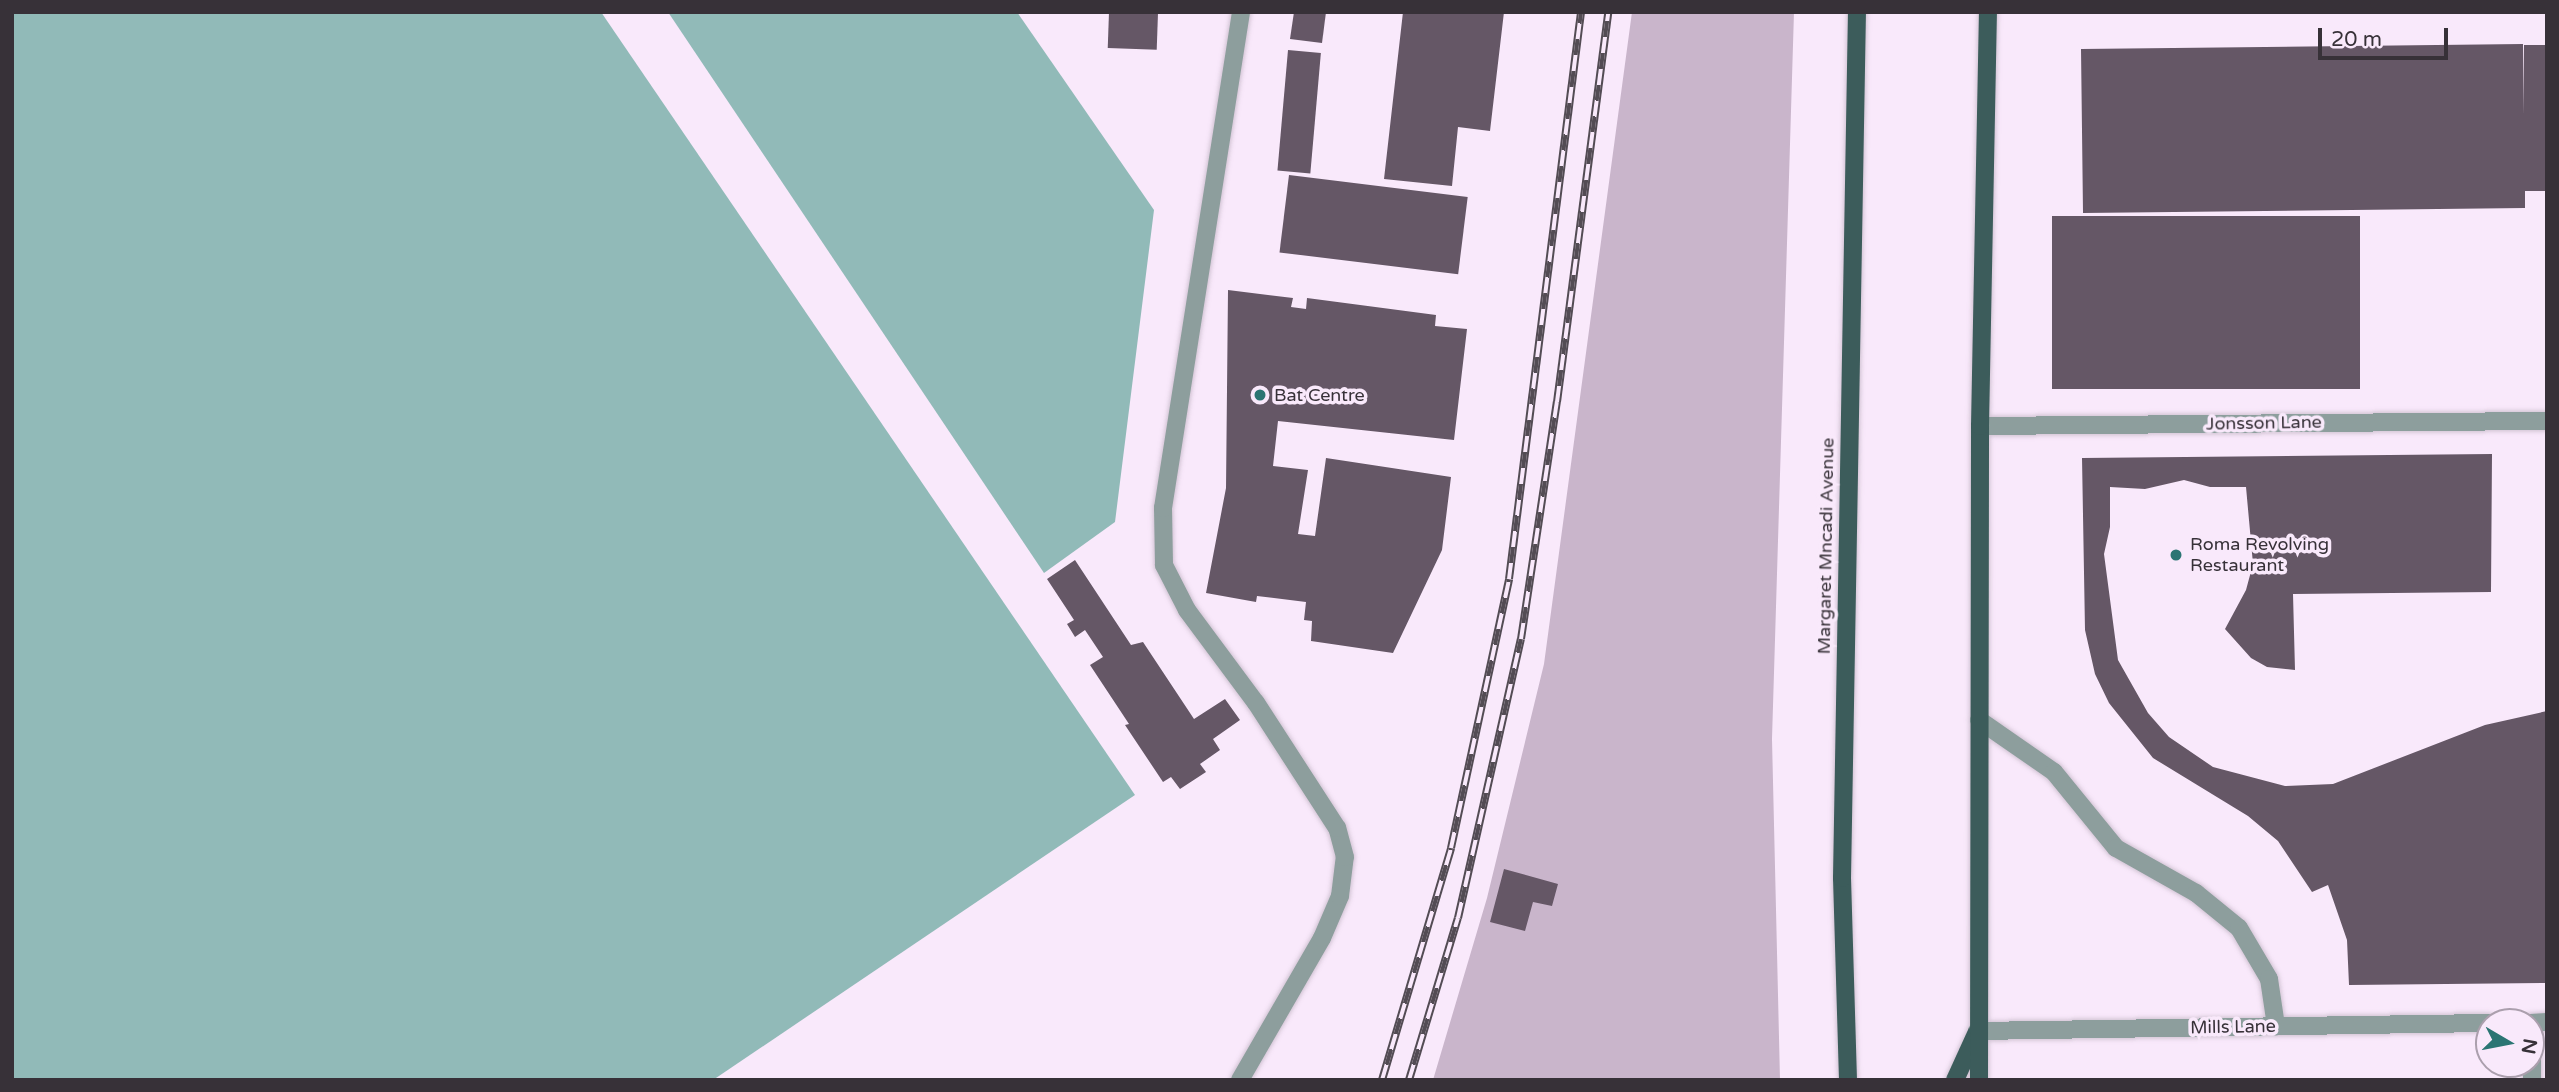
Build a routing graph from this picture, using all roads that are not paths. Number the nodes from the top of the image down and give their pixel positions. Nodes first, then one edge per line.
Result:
1 (1241, 12) edge
2 (1857, 12) edge
3 (1987, 12) edge
4 (2547, 421) edge
5 (1980, 426) junction
6 (1979, 720) junction
7 (2475, 1023) edge
8 (2276, 1026) junction
9 (1977, 1031) junction
10 (1240, 1080) edge
11 (1848, 1080) edge
12 (1955, 1080) edge
13 (1979, 1080) edge

1 - 10 street
2 - 11 main road, Margaret Mncadi Avenue
3 - 5 main road
4 - 5 street, Jonsson Lane
5 - 6 main road
6 - 8 street
6 - 9 main road
7 - 8 street, Mills Lane
8 - 9 street, Mills Lane
9 - 12 main road
9 - 13 main road

